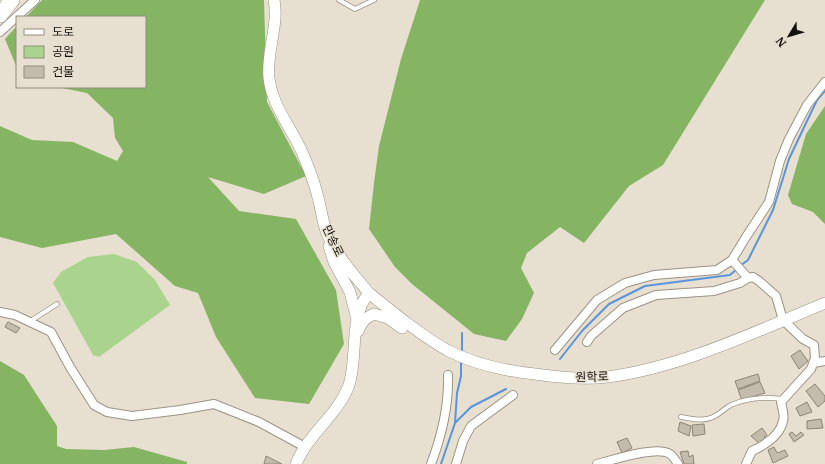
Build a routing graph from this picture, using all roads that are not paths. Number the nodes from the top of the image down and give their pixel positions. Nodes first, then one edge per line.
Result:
1 (12, 0) edge
2 (35, 0) edge
3 (339, 0) edge
4 (374, 0) edge
5 (276, 1) edge
6 (0, 15) edge
7 (18, 16) edge
8 (16, 17) edge
9 (0, 32) edge
10 (825, 82) edge
11 (326, 232) junction
12 (734, 262) junction
13 (746, 275) junction
14 (369, 293) junction
15 (825, 303) edge
16 (58, 304) dead end
17 (0, 312) edge
18 (357, 320) junction
19 (783, 320) junction
20 (29, 322) junction
21 (356, 335) junction
22 (435, 342) junction
23 (587, 342) dead end
24 (555, 350) dead end
25 (825, 361) edge
26 (814, 363) junction
27 (448, 375) dead end
28 (513, 395) dead end
29 (784, 399) junction
30 (681, 417) dead end
31 (305, 447) junction
32 (296, 464) edge
33 (431, 464) edge
34 (456, 464) edge
35 (597, 464) edge
36 (678, 464) edge
37 (746, 464) edge

1 - 6 highway
2 - 7 street
3 - 4 lane
5 - 11 street, 만송로
8 - 9 street
10 - 12 street
11 - 14 street, 만송로
11 - 18 street
12 - 13 street
12 - 24 street
13 - 19 street
13 - 23 street
14 - 18 street
14 - 22 street, 원학로
15 - 19 street, 원학로
16 - 20 lane
17 - 20 street
18 - 21 street
19 - 22 street, 원학로
19 - 26 street
20 - 31 street
21 - 22 street
21 - 31 street
25 - 26 street
26 - 29 street
27 - 33 street
28 - 34 street
29 - 30 lane
29 - 37 street
31 - 32 street
35 - 36 street

